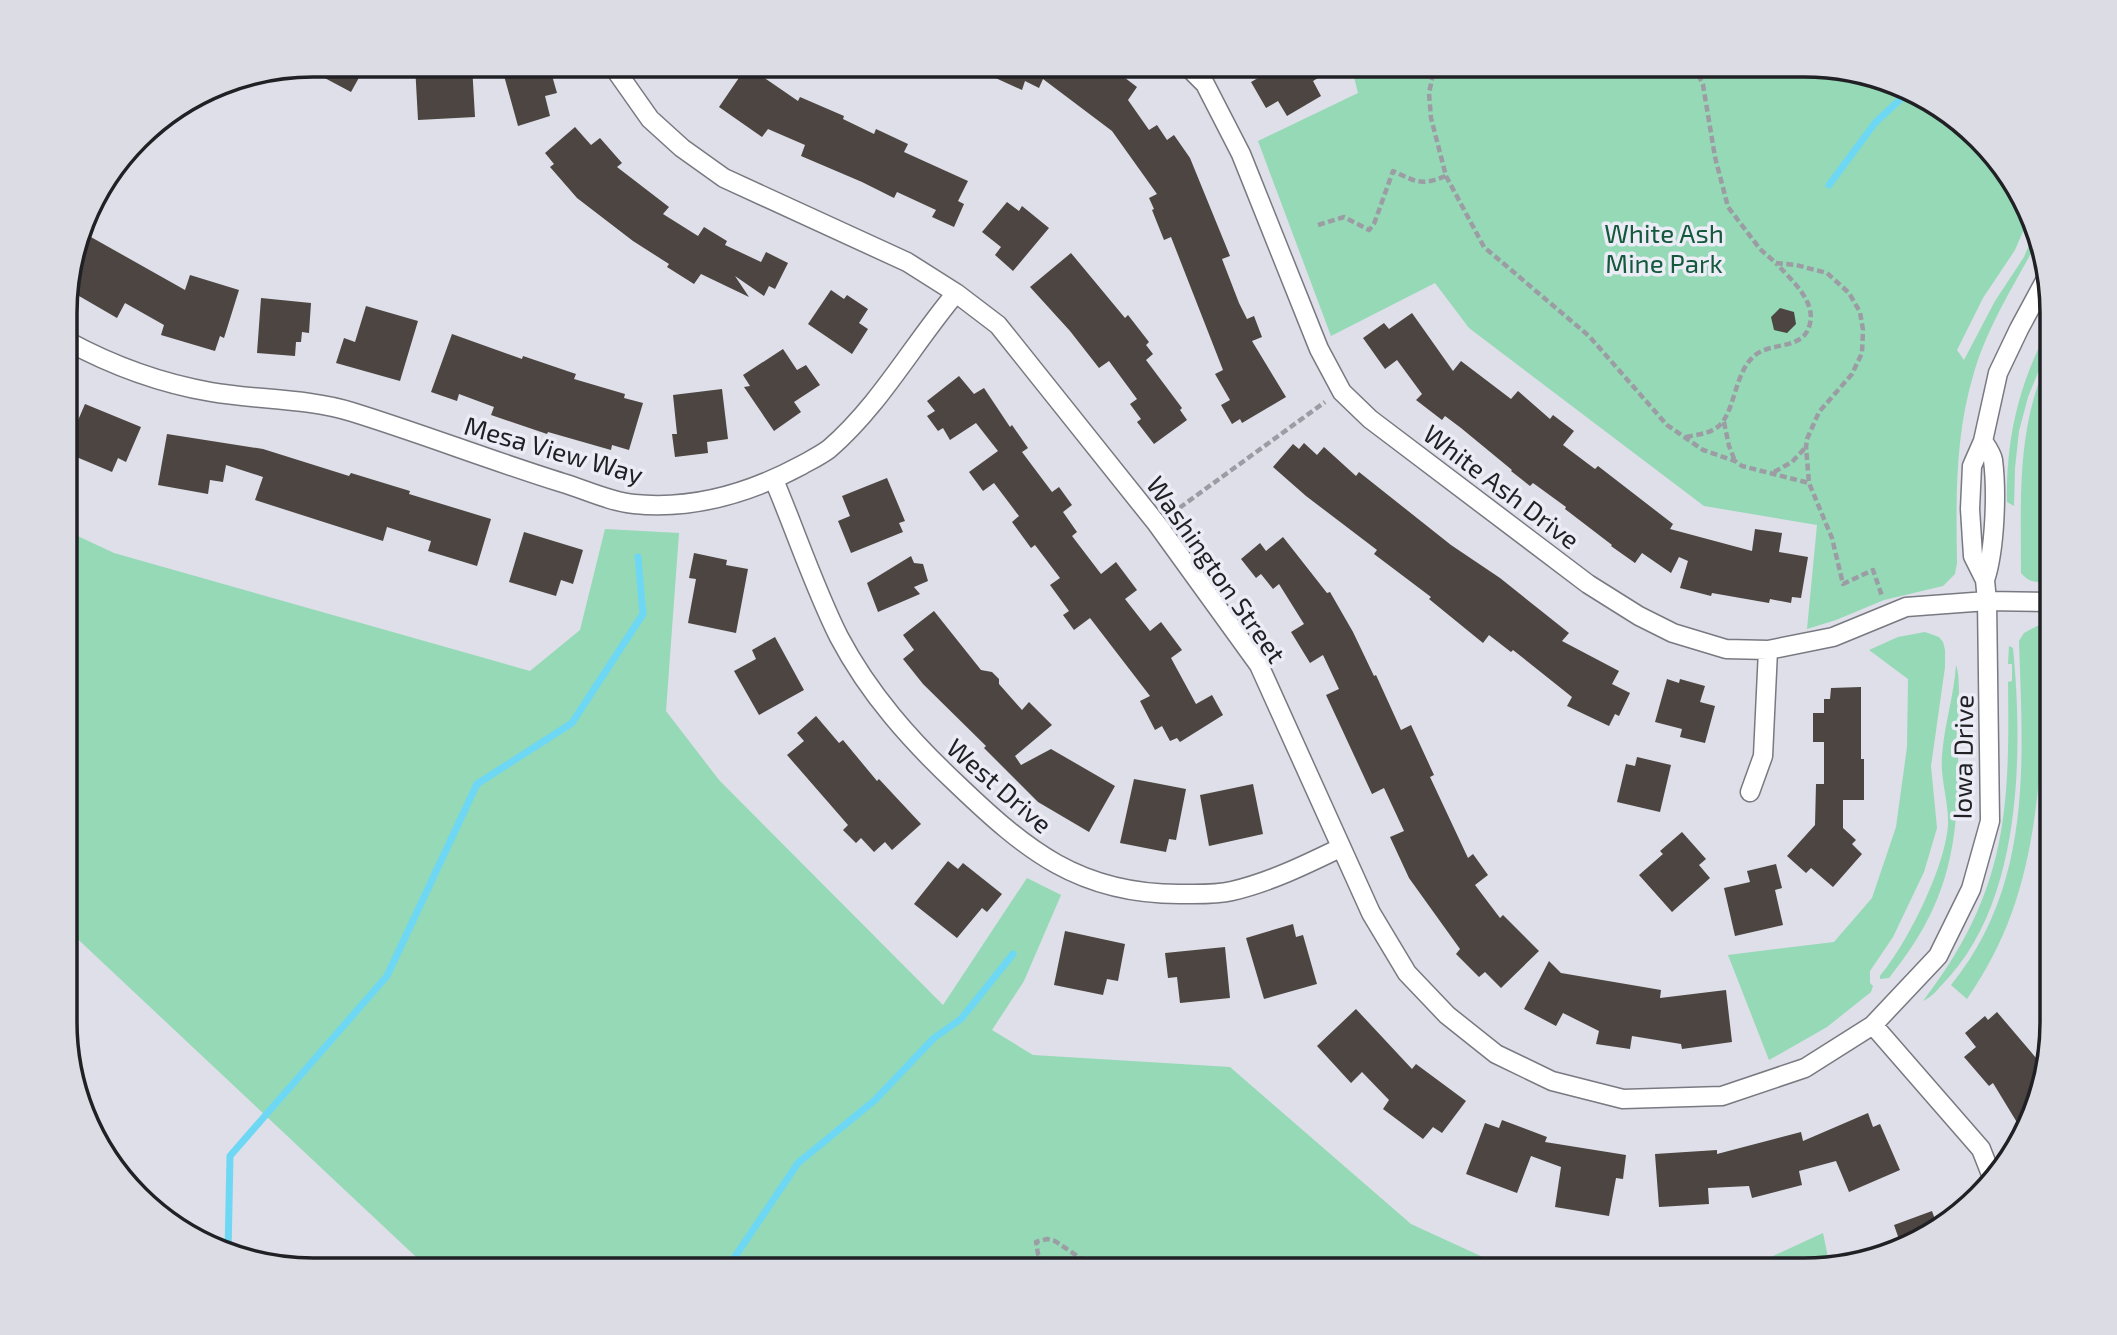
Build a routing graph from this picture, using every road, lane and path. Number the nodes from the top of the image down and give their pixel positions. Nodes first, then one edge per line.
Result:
1 (1198, 77) edge
2 (1432, 77) edge
3 (1699, 77) edge
4 (621, 78) edge
5 (1446, 176) junction
6 (1318, 225) dead end
7 (1776, 263) junction
8 (956, 293) junction
9 (2038, 293) edge
10 (77, 347) edge
11 (1342, 392) junction
12 (1724, 422) junction
13 (1685, 437) junction
14 (1806, 447) junction
15 (1735, 461) junction
16 (1773, 473) junction
17 (774, 480) junction
18 (1809, 483) junction
19 (1157, 524) junction
20 (1884, 599) dead end
21 (1987, 601) junction
22 (2039, 602) edge
23 (1768, 650) junction
24 (1750, 792) dead end
25 (1340, 848) junction
26 (1873, 1025) junction
27 (1989, 1169) edge
28 (1079, 1257) edge
29 (1042, 1258) edge

1 - 11 street, White Ash Drive
2 - 5 path
3 - 7 path
4 - 8 street, Washington Street
5 - 6 path
5 - 13 path
7 - 12 path
7 - 14 path
8 - 17 street, Mesa View Way
8 - 19 street, Washington Street
9 - 21 street, Iowa Drive
10 - 17 street, Mesa View Way
11 - 19 path
11 - 23 street, White Ash Drive
12 - 13 path
12 - 15 path
13 - 15 path
14 - 16 path
14 - 18 path
15 - 16 path
16 - 18 path
17 - 25 street, West Drive
18 - 20 path
19 - 25 street, Washington Street
21 - 22 street, White Ash Drive
21 - 23 street, White Ash Drive
21 - 26 street, Iowa Drive
23 - 24 street
25 - 26 street, Washington Street
26 - 27 street
28 - 29 path

